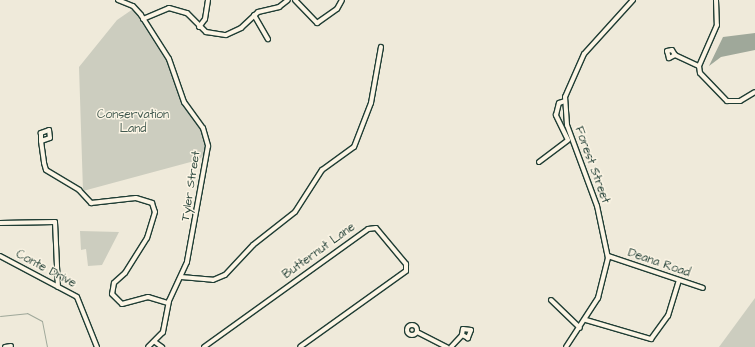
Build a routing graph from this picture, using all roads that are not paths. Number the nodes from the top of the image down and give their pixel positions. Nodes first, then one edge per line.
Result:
1 (118, 0) edge
2 (208, 0) edge
3 (288, 0) edge
4 (295, 0) edge
5 (342, 0) edge
6 (633, 0) edge
7 (716, 0) edge
8 (254, 15) junction
9 (145, 18) junction
10 (199, 27) junction
11 (268, 39) dead end
12 (381, 47) dead end
13 (675, 56) dead end
14 (699, 66) junction
15 (755, 92) edge
16 (565, 100) junction
17 (570, 139) junction
18 (41, 141) dead end
19 (539, 162) dead end
20 (0, 217) edge
21 (0, 222) edge
22 (0, 256) edge
23 (608, 256) junction
24 (182, 277) junction
25 (679, 281) junction
26 (58, 287) junction
27 (703, 288) dead end
28 (551, 300) dead end
29 (168, 303) junction
30 (586, 320) junction
31 (580, 328) junction
32 (417, 332) dead end
33 (462, 335) dead end
34 (155, 342) junction
35 (210, 342) junction
36 (11, 346) dead end
37 (5, 347) edge
38 (97, 347) edge
39 (148, 347) edge
40 (162, 347) edge
41 (204, 347) edge
42 (214, 347) edge
43 (300, 347) edge
44 (447, 347) edge
45 (452, 347) edge
46 (566, 347) edge

1 - 9 street, Tyler Street
2 - 10 street
3 - 8 street
4 - 5 street
6 - 16 street
7 - 14 street
8 - 10 street
8 - 11 street
9 - 10 street
9 - 24 street, Tyler Street
12 - 24 street
13 - 14 street
14 - 15 street
16 - 17 street, Forest Street
16 - 17 street
17 - 19 street
17 - 23 street, Forest Street
18 - 29 street
20 - 21 street
21 - 26 street
22 - 26 street, Conte Drive
23 - 25 street, Deana Road
23 - 30 street, Forest Street
24 - 29 street, Tyler Street
25 - 27 street, Deana Road
25 - 30 street
26 - 38 street, Conte Drive
28 - 31 street
29 - 34 street, Tyler Street
30 - 31 street, Forest Street
31 - 46 street, Forest Street
32 - 44 street
33 - 45 street
34 - 39 street, Tyler Street
34 - 40 street
35 - 41 street, Butternut Lane
35 - 42 street
35 - 43 street, Butternut Lane
36 - 37 street

